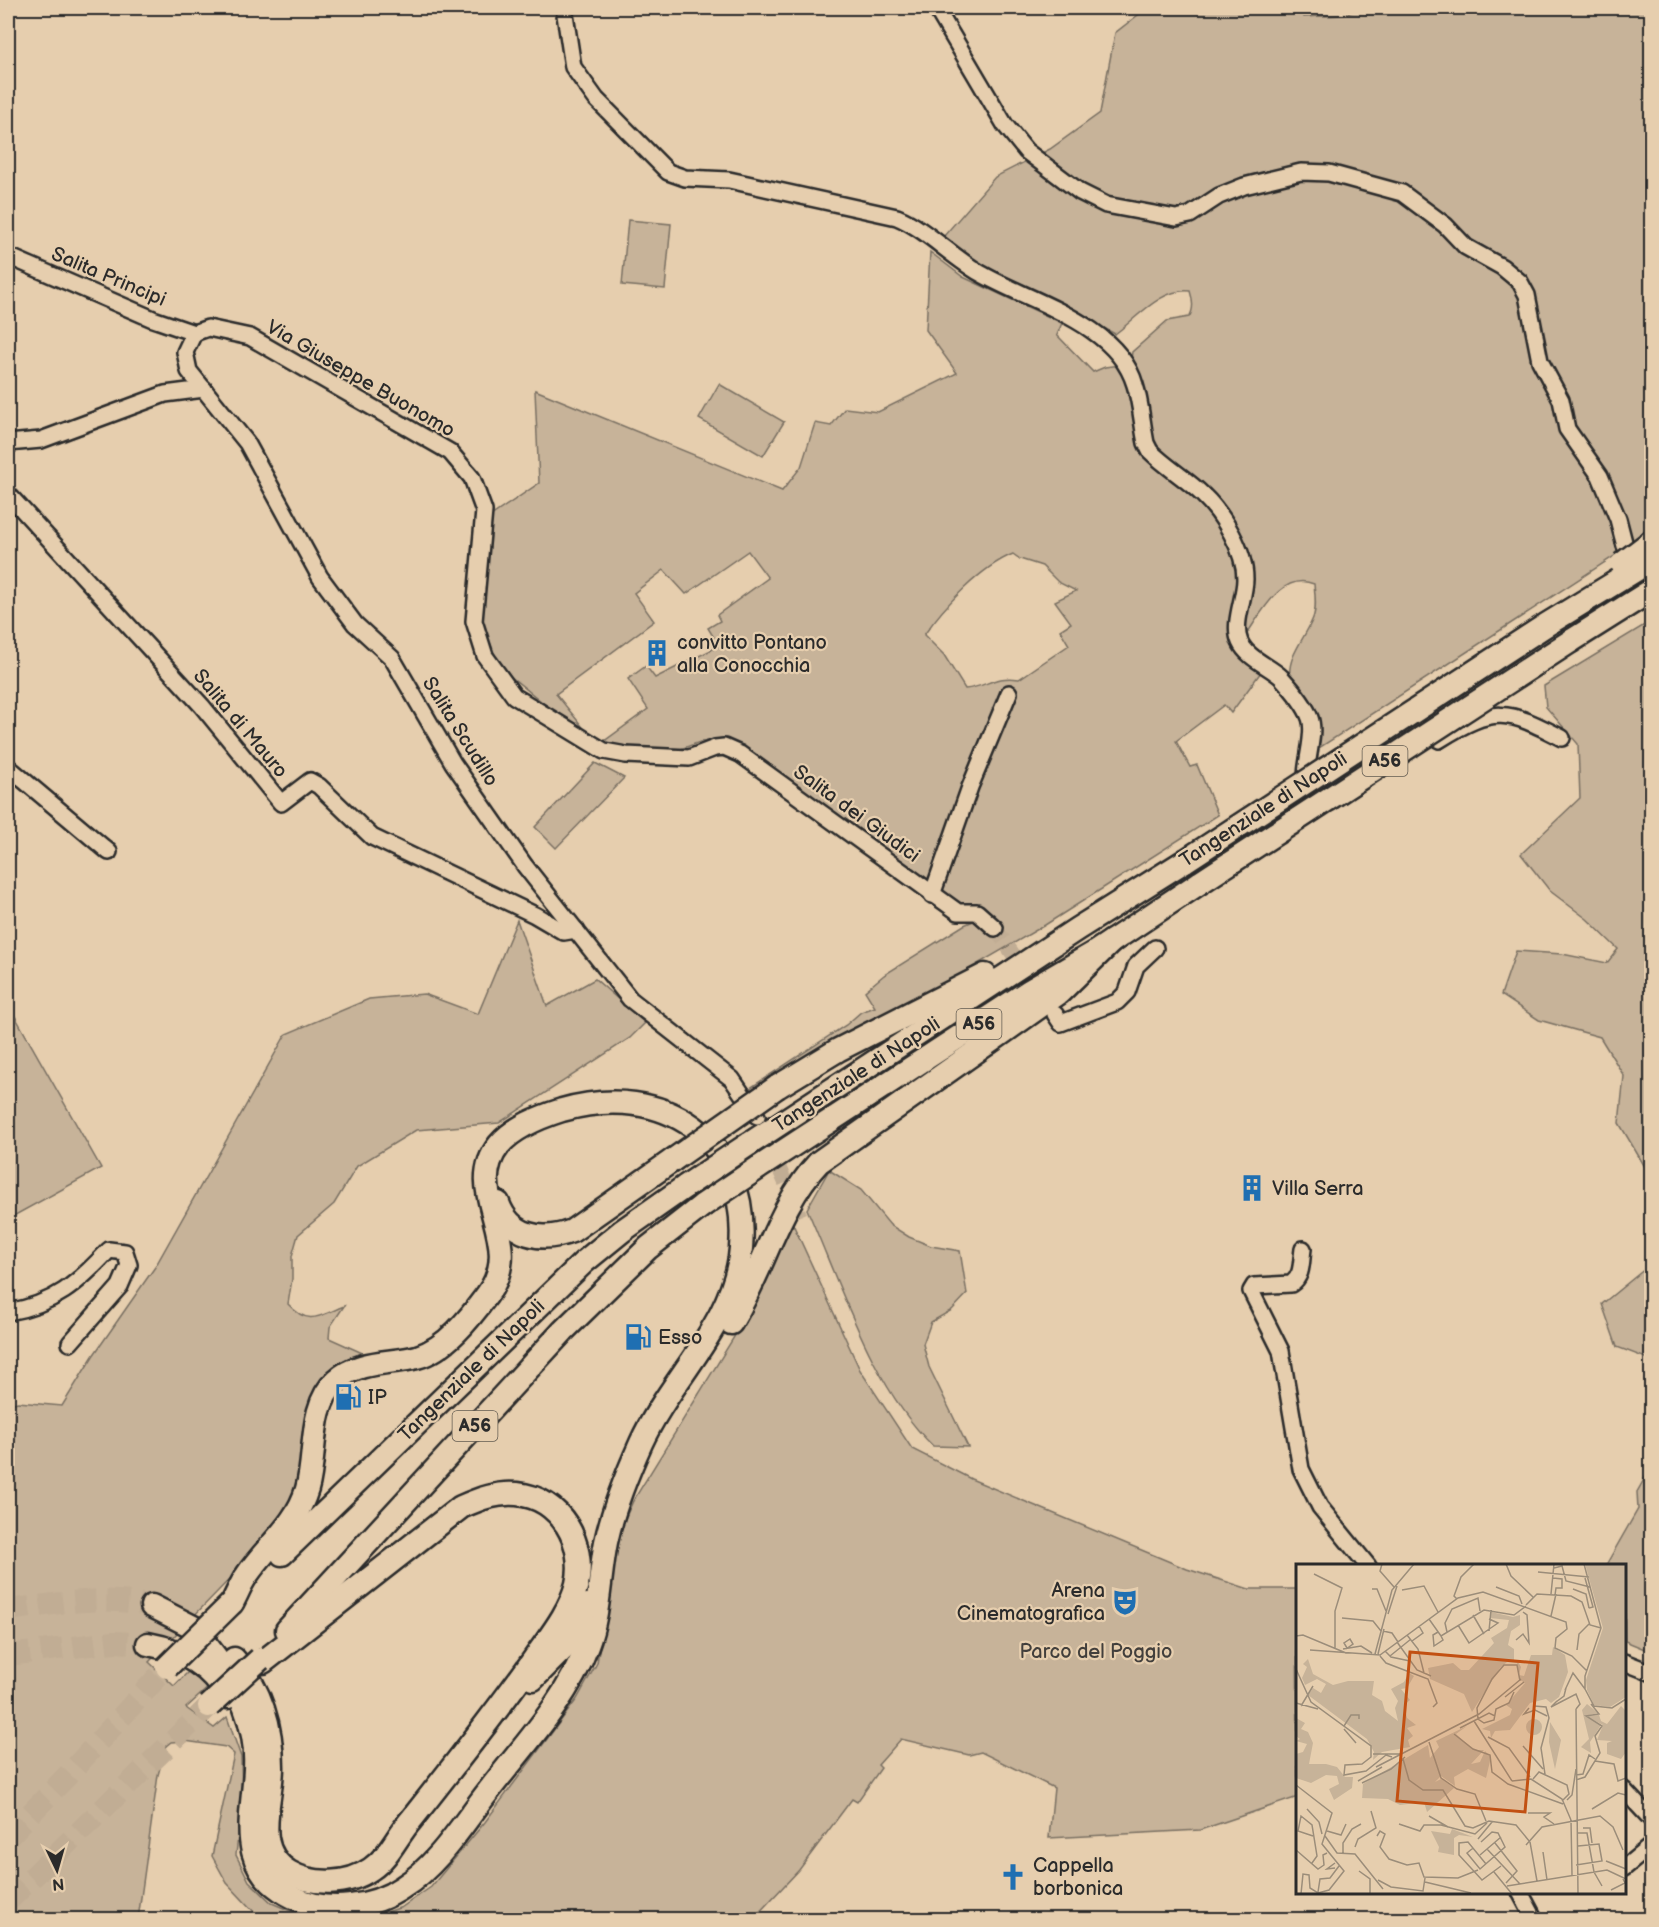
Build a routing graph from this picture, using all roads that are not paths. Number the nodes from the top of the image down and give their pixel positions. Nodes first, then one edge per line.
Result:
1 (564, 8) edge
2 (936, 8) edge
3 (8, 256) edge
4 (194, 333) junction
5 (204, 389) junction
6 (8, 443) edge
7 (8, 494) edge
8 (1652, 541) edge
9 (1625, 546) dead end
10 (1652, 560) edge
11 (1652, 590) edge
12 (1652, 604) edge
13 (1546, 625) junction
14 (1571, 641) junction
15 (1010, 693) dead end
16 (1562, 738) dead end
17 (690, 758) joint
18 (8, 767) edge
19 (109, 852) dead end
20 (932, 895) junction
21 (995, 928) tunnel mouth
22 (1077, 929) junction
23 (576, 930) junction
24 (1112, 941) junction
25 (1155, 948) dead end
26 (1054, 1014) dead end
27 (757, 1116) tunnel mouth
28 (1303, 1250) dead end
29 (8, 1312) edge
30 (70, 1343) dead end
31 (611, 1522) junction
32 (404, 1524) dead end
33 (1366, 1564) edge
34 (340, 1574) junction
35 (232, 1603) junction
36 (152, 1606) tunnel mouth
37 (192, 1628) junction
38 (148, 1644) tunnel mouth
39 (261, 1661) junction
40 (1626, 1663) edge
41 (167, 1667) tunnel mouth
42 (1649, 1672) edge
43 (209, 1706) tunnel mouth
44 (494, 1716) junction
45 (1626, 1792) edge
46 (252, 1806) junction
47 (1649, 1814) edge
48 (1652, 1845) edge
49 (1626, 1867) edge
50 (1521, 1894) edge
51 (1535, 1920) edge

1 - 16 street
2 - 9 street
3 - 4 street, Salita Principi
4 - 5 street, Salita Scudillo
4 - 17 street, Via Giuseppe Buonomo
5 - 6 street
5 - 23 street, Salita Scudillo
7 - 23 street, Salita di Mauro
8 - 13 highway, bridge
10 - 13 highway, Tangenziale di Napoli / A56, bridge
11 - 14 highway, Tangenziale di Napoli / A56
12 - 14 highway
13 - 22 highway, Tangenziale di Napoli / A56, bridge
14 - 24 highway, Tangenziale di Napoli / A56, bridge
15 - 20 street
17 - 20 street, Salita dei Giudici
18 - 19 street
20 - 21 street, Salita dei Giudici
22 - 35 highway, Tangenziale di Napoli / A56, bridge
22 - 44 highway, bridge
23 - 27 street, Salita Scudillo
24 - 31 highway
24 - 34 highway, Tangenziale di Napoli / A56, bridge
25 - 26 street
28 - 33 street
29 - 30 street
31 - 35 highway
31 - 46 highway
32 - 34 highway
34 - 39 highway, Tangenziale di Napoli / A56
35 - 41 highway, Tangenziale di Napoli / A56, bridge
36 - 37 highway
37 - 44 highway
37 - 46 highway
38 - 46 highway
39 - 43 highway, bridge
39 - 44 highway
40 - 42 street
45 - 47 street
48 - 49 street
50 - 51 street

